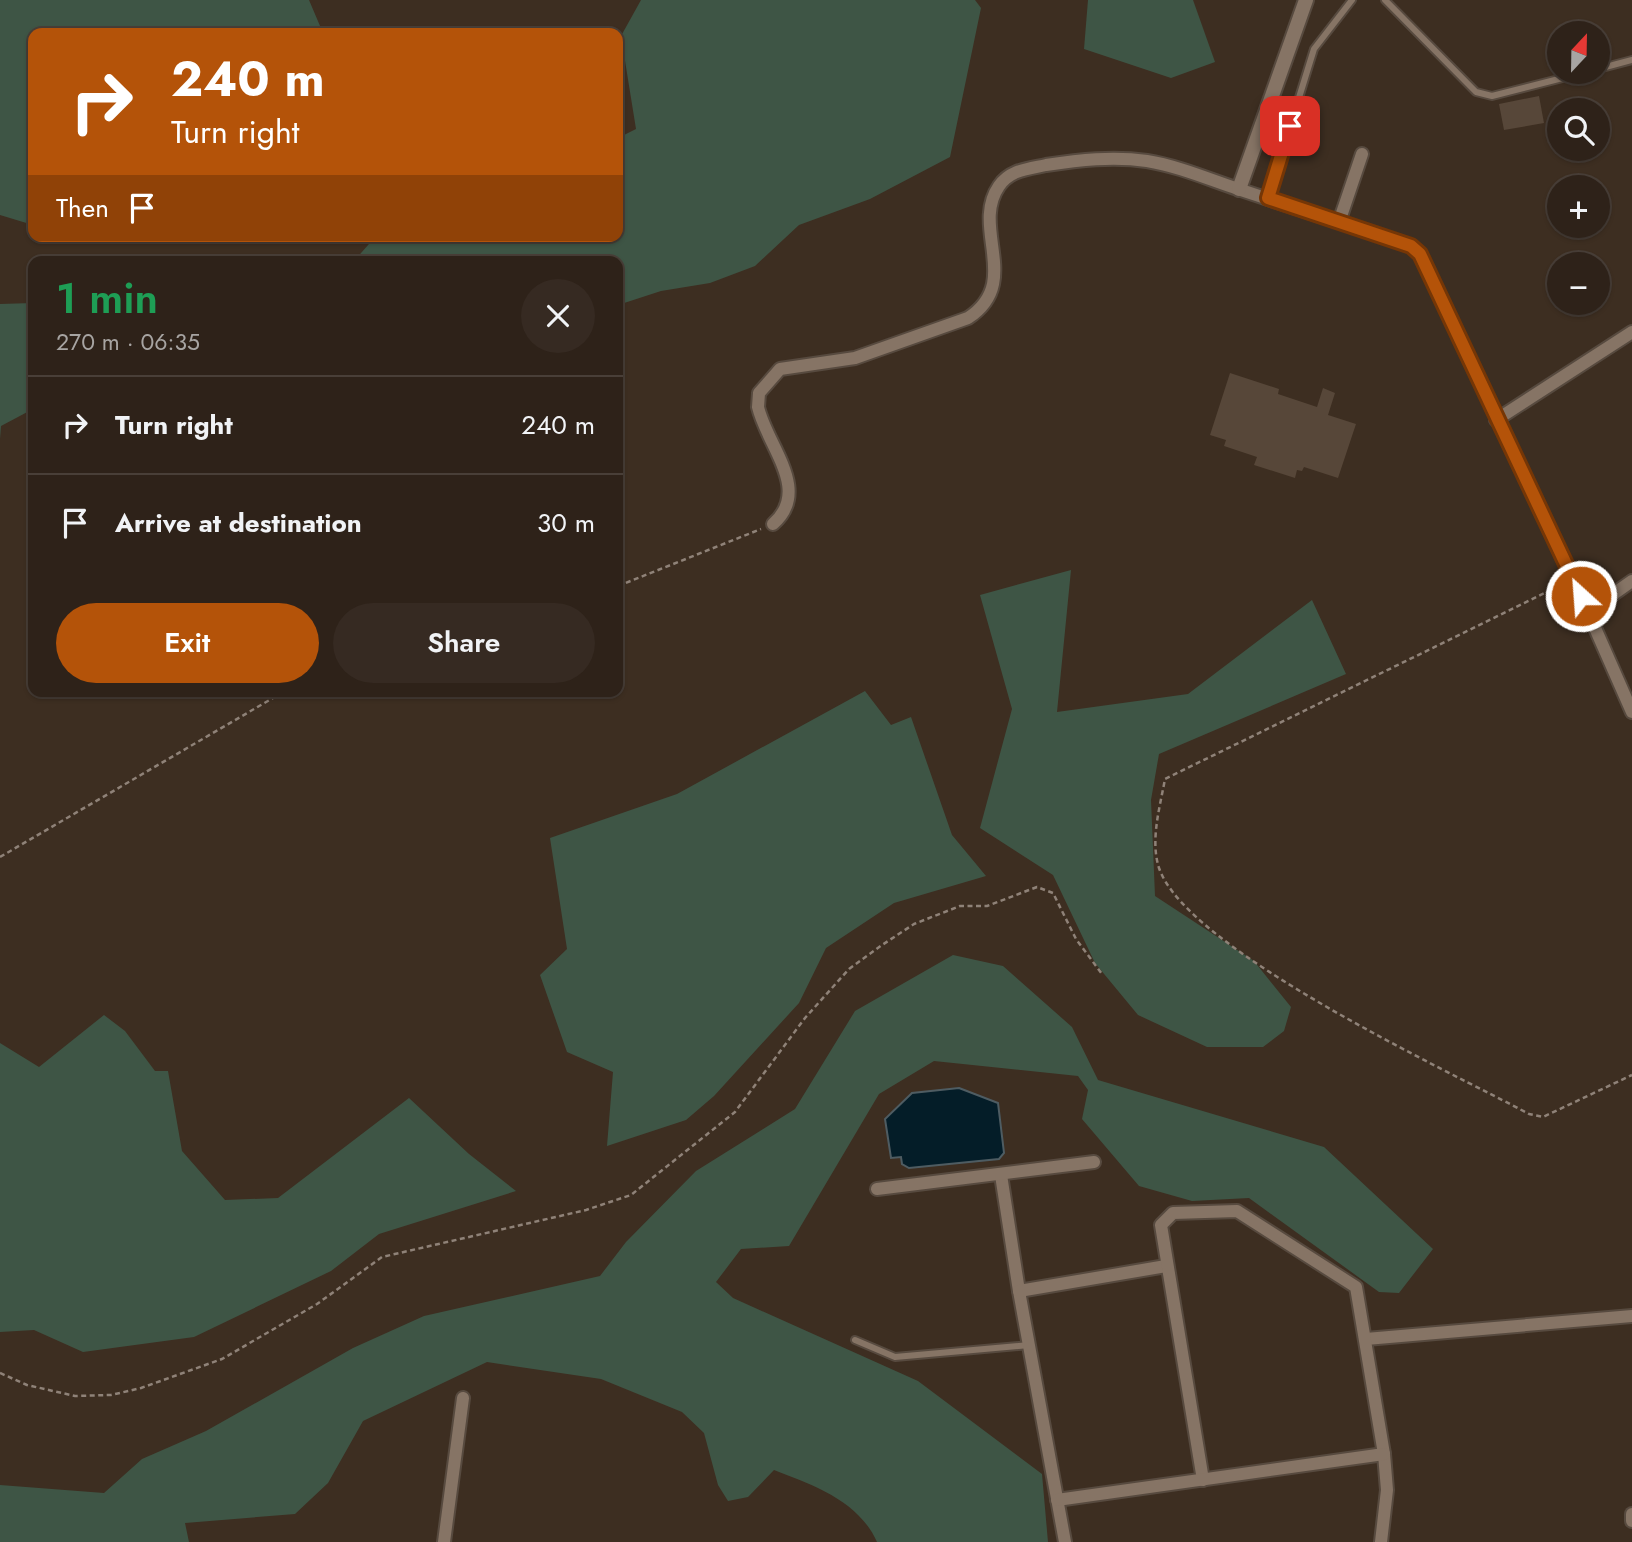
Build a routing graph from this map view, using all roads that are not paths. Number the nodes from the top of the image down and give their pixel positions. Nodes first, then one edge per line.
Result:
1 (1306, 0) edge
2 (1352, 0) edge
3 (1385, 0) edge
4 (1632, 60) edge
5 (1610, 66) edge
6 (1547, 82) edge
7 (1362, 154) dead end
8 (1239, 189) junction
9 (1268, 198) junction
10 (1339, 222) junction
11 (1632, 332) edge
12 (1496, 420) junction
13 (773, 524) road end
14 (1632, 581) edge
15 (1588, 612) junction
16 (1632, 712) edge
17 (1094, 1162) dead end
18 (1001, 1175) junction
19 (877, 1189) dead end
20 (1166, 1266) junction
21 (1018, 1291) junction
22 (1632, 1316) edge
23 (1366, 1339) junction
24 (855, 1340) dead end
25 (1029, 1345) junction
26 (463, 1398) dead end
27 (1384, 1454) junction
28 (1203, 1480) junction
29 (1057, 1500) junction
30 (1632, 1514) edge
31 (1632, 1521) edge
32 (444, 1542) edge
33 (1065, 1542) edge
34 (1381, 1542) edge

1 - 8 street
2 - 9 lane
3 - 6 lane
4 - 5 lane
7 - 10 street
8 - 9 street
8 - 13 street
9 - 10 street
10 - 12 street
11 - 12 street
12 - 15 street
14 - 15 street
15 - 16 street
17 - 18 street
18 - 19 street
18 - 21 street
20 - 21 street
20 - 23 street
20 - 28 street
21 - 25 street
22 - 23 street
23 - 27 street
24 - 25 lane
25 - 29 street
26 - 32 street
27 - 28 street
27 - 34 street
28 - 29 street
29 - 33 street
30 - 31 street

